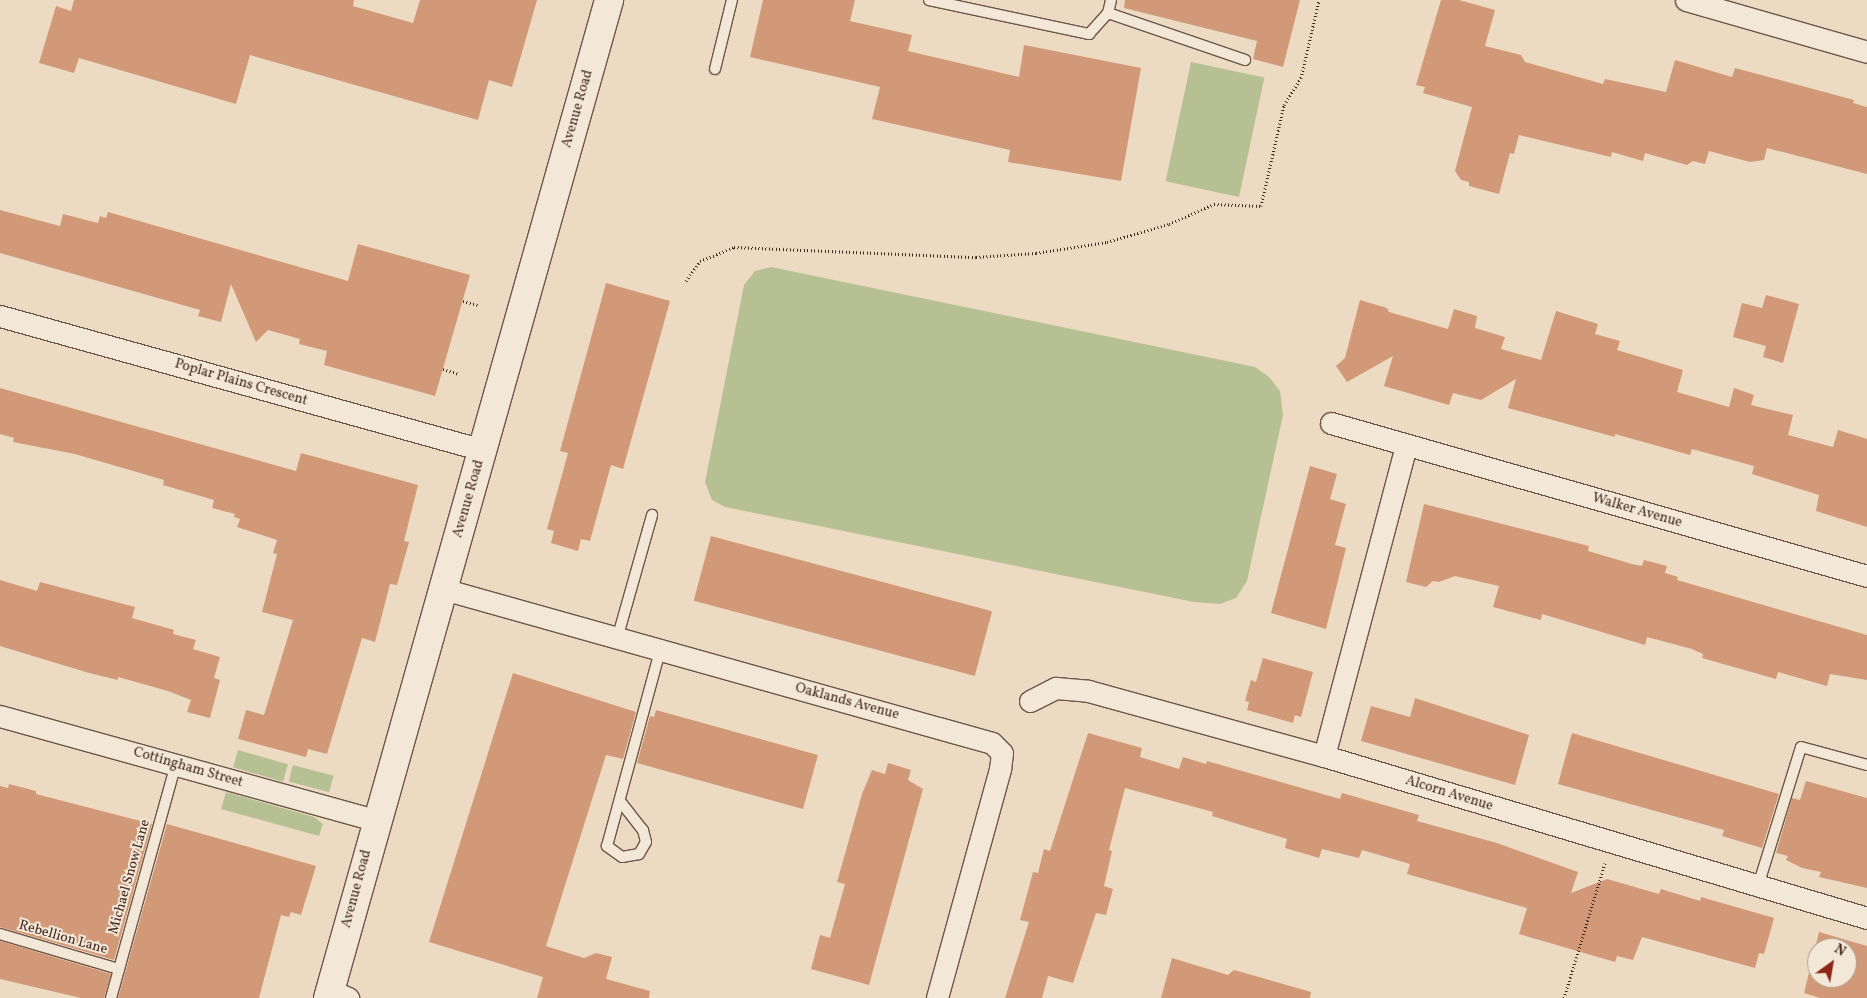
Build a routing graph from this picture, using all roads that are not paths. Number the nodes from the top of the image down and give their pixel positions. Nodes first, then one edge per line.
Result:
1 (609, 0) edge
2 (732, 0) edge
3 (929, 0) edge
4 (1111, 0) edge
5 (1686, 0) edge
6 (1108, 13) junction
7 (1867, 52) edge
8 (1245, 60) dead end
9 (715, 69) dead end
10 (0, 316) edge
11 (1331, 423) dead end
12 (1406, 445) junction
13 (483, 450) junction
14 (652, 514) dead end
15 (1867, 576) edge
16 (444, 589) junction
17 (617, 639) junction
18 (660, 651) junction
19 (1030, 701) dead end
20 (0, 716) edge
21 (1324, 756) junction
22 (176, 764) junction
23 (1867, 765) edge
24 (620, 801) junction
25 (375, 820) junction
26 (1758, 886) junction
27 (1867, 918) edge
28 (0, 934) edge
29 (119, 969) junction
30 (335, 995) edge
31 (111, 998) edge
32 (937, 998) edge

1 - 13 main road, Avenue Road
2 - 9 lane
3 - 6 lane
4 - 6 lane
5 - 7 street
6 - 8 lane
10 - 13 street, Poplar Plains Crescent
11 - 12 street, Walker Avenue
12 - 15 street, Walker Avenue
12 - 21 street
13 - 16 main road, Avenue Road
14 - 17 lane
16 - 17 street, Oaklands Avenue
16 - 25 main road, Avenue Road
17 - 18 street, Oaklands Avenue
18 - 24 lane
18 - 32 street, Oaklands Avenue
19 - 21 street, Alcorn Avenue
20 - 22 street, Cottingham Street
21 - 26 street, Alcorn Avenue
22 - 25 street, Cottingham Street
22 - 29 lane, Michael Snow Lane
23 - 26 lane
24 - 24 lane
25 - 30 main road, Avenue Road
26 - 27 street, Alcorn Avenue
28 - 29 lane, Rebellion Lane
29 - 31 lane, Michael Snow Lane

